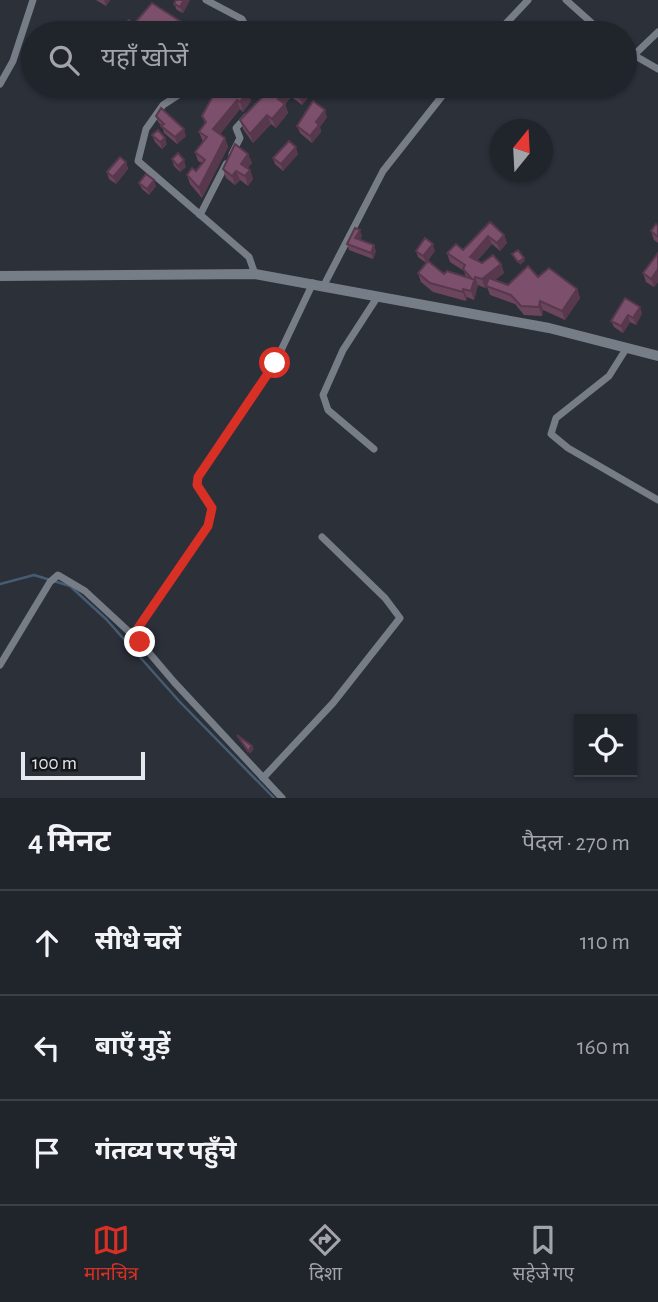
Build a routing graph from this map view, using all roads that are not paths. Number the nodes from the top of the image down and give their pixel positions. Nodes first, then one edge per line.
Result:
1 (33, 0) edge
2 (206, 0) edge
3 (528, 0) edge
4 (566, 0) edge
5 (26, 21) edge
6 (243, 21) edge
7 (508, 21) edge
8 (590, 21) edge
9 (658, 32) edge
10 (21, 37) edge
11 (637, 52) edge
12 (637, 57) edge
13 (658, 69) edge
14 (0, 84) edge
15 (174, 98) edge
16 (264, 98) edge
17 (441, 98) edge
18 (260, 102) edge
19 (252, 111) edge
20 (200, 215) junction
21 (255, 274) junction
22 (0, 276) edge
23 (319, 284) junction
24 (378, 296) junction
25 (626, 349) junction
26 (658, 356) edge
27 (374, 449) dead end
28 (658, 500) edge
29 (322, 537) dead end
30 (140, 642) junction
31 (0, 666) edge
32 (263, 778) junction
33 (282, 798) edge

1 - 5 street
2 - 6 street
3 - 7 street
4 - 8 street
9 - 11 street
10 - 14 street
12 - 13 street
15 - 20 street
16 - 18 street
17 - 23 street
19 - 20 street
20 - 21 street
21 - 22 main road
21 - 23 main road
23 - 24 main road
23 - 30 street
24 - 25 main road
24 - 27 street
25 - 26 main road
25 - 28 street
29 - 32 street
30 - 31 street
30 - 32 street
32 - 33 street

